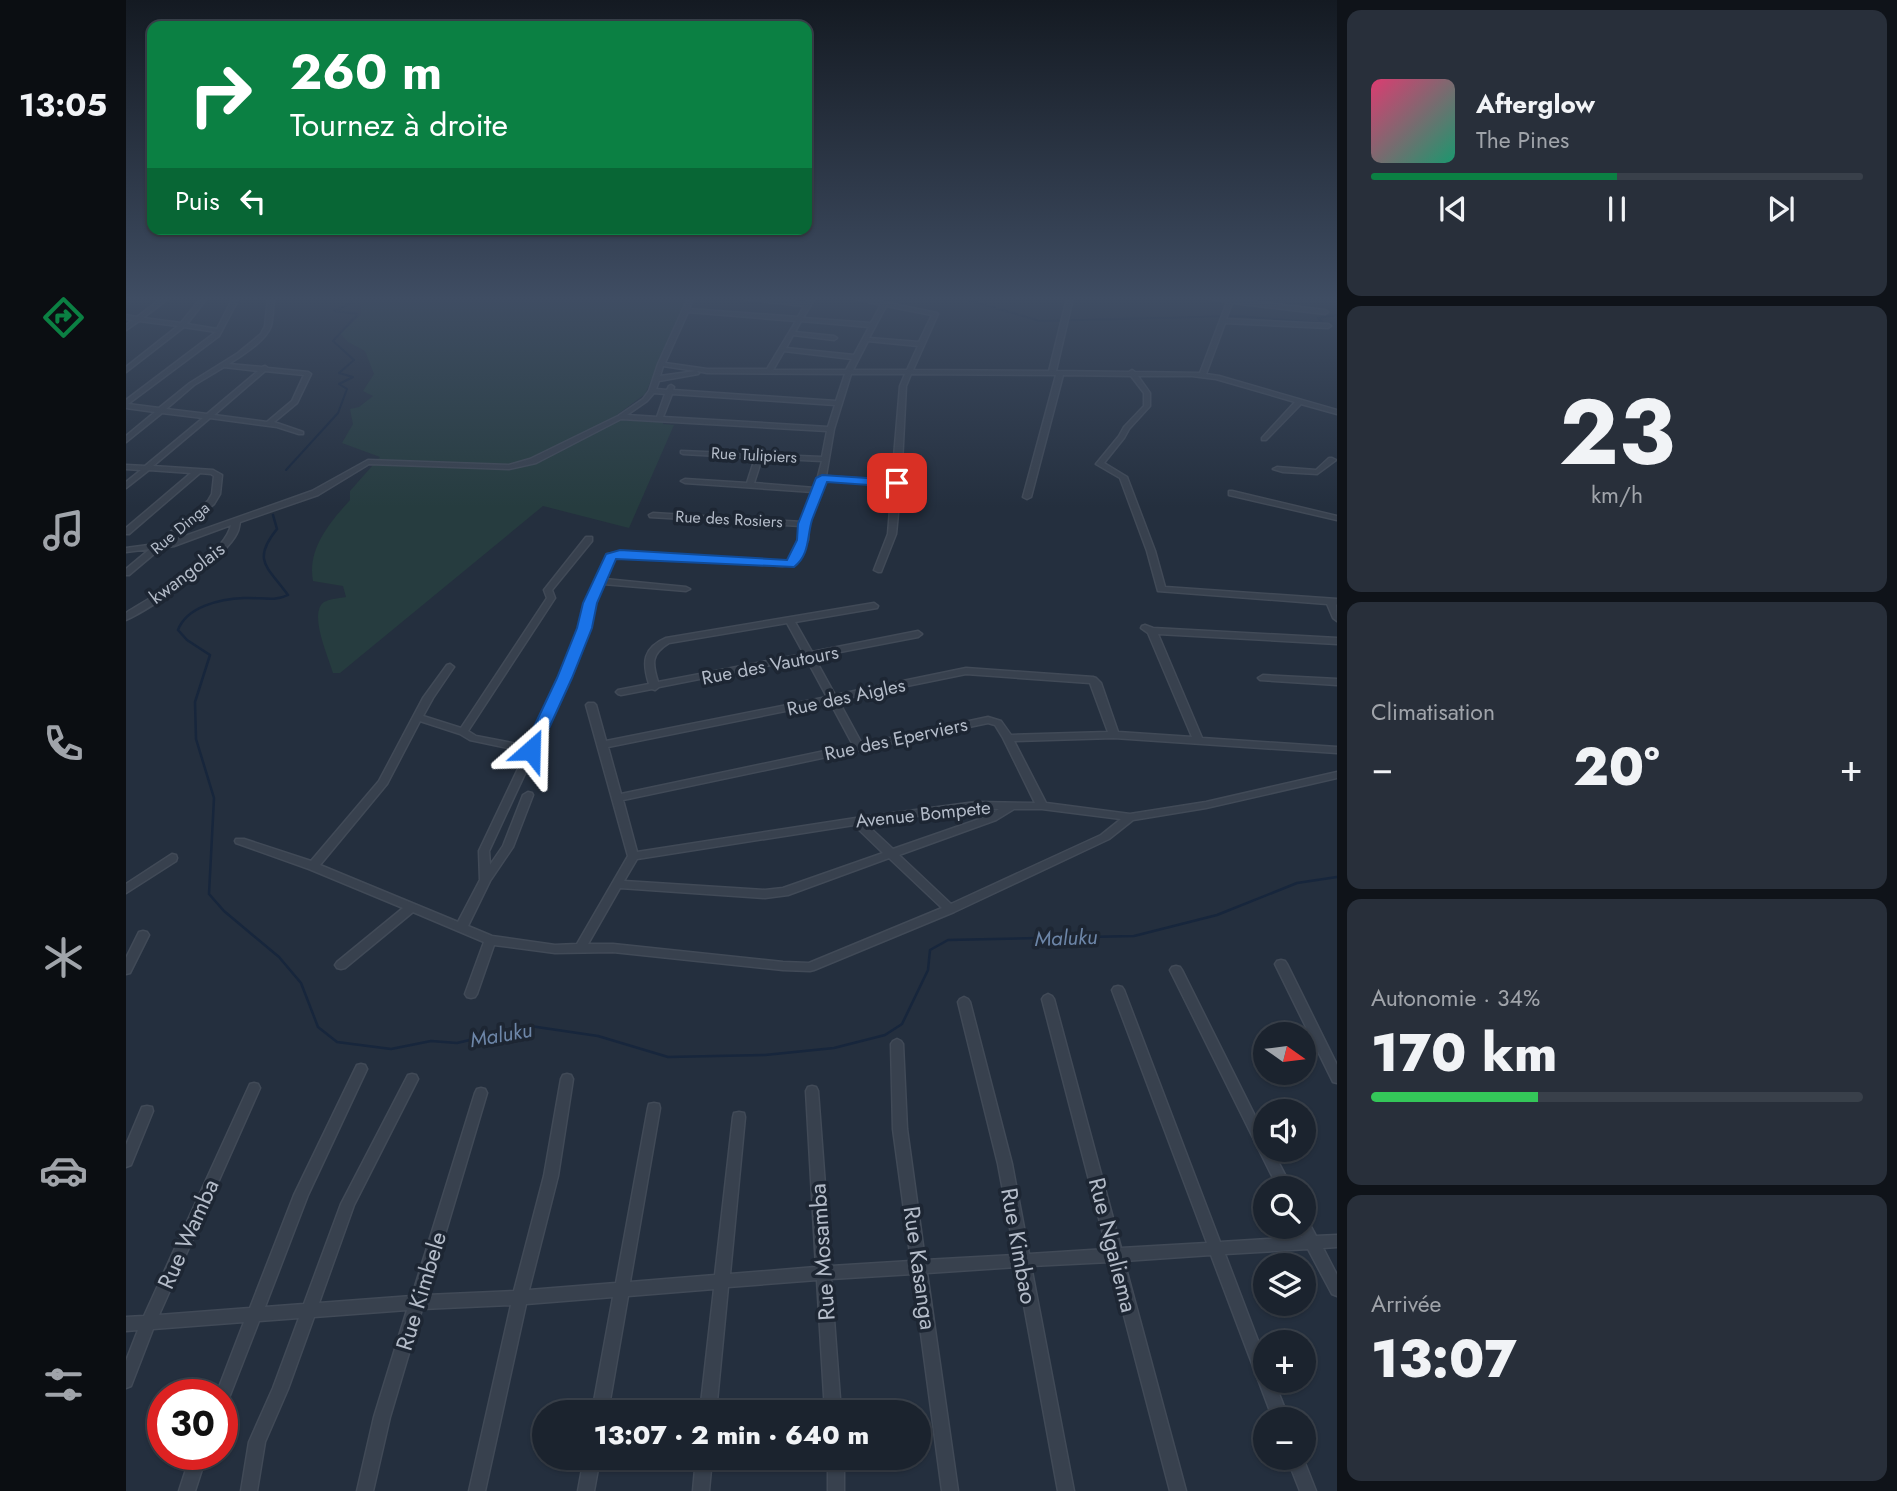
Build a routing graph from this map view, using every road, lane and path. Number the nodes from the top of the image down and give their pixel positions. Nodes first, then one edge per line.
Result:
1 (173, 368) edge
2 (219, 368) edge
3 (259, 368) edge
4 (265, 368) junction
5 (660, 368) edge
6 (685, 368) edge
7 (771, 368) edge
8 (850, 368) edge
9 (910, 368) edge
10 (1057, 368) edge
11 (1206, 368) edge
12 (707, 371) junction
13 (769, 371) junction
14 (908, 371) junction
15 (849, 372) junction
16 (1132, 372) junction
17 (1056, 373) junction
18 (1203, 374) junction
19 (675, 377) junction
20 (656, 379) junction
21 (652, 391) junction
22 (669, 392) junction
23 (1300, 401) junction
24 (839, 403) junction
25 (126, 404) edge
26 (159, 411) junction
27 (1337, 412) edge
28 (208, 417) junction
29 (620, 417) junction
30 (659, 420) junction
31 (269, 423) junction
32 (831, 429) junction
33 (301, 433) dead end
34 (1264, 439) dead end
35 (126, 440) edge
36 (683, 452) dead end
37 (1337, 452) edge
38 (759, 456) junction
39 (824, 459) junction
40 (1334, 461) edge
41 (126, 467) edge
42 (149, 468) junction
43 (1277, 469) dead end
44 (198, 471) junction
45 (822, 478) junction
46 (685, 481) dead end
47 (897, 483) junction
48 (750, 485) junction
49 (126, 486) edge
50 (818, 490) junction
51 (1231, 493) dead end
52 (1027, 496) dead end
53 (653, 515) dead end
54 (1337, 518) edge
55 (236, 521) junction
56 (805, 524) junction
57 (126, 532) edge
58 (589, 539) dead end
59 (159, 547) junction
60 (126, 550) edge
61 (878, 570) dead end
62 (126, 573) edge
63 (600, 581) junction
64 (686, 589) dead end
65 (1334, 602) edge
66 (874, 606) dead end
67 (126, 617) edge
68 (1337, 618) edge
69 (790, 620) junction
70 (918, 634) dead end
71 (1337, 641) edge
72 (808, 657) junction
73 (450, 667) dead end
74 (1263, 678) dead end
75 (1337, 682) edge
76 (655, 687) junction
77 (621, 692) dead end
78 (832, 700) junction
79 (591, 705) dead end
80 (419, 718) junction
81 (463, 732) junction
82 (1114, 735) junction
83 (1008, 738) junction
84 (1198, 741) junction
85 (603, 745) junction
86 (859, 747) junction
87 (531, 750) junction
88 (1337, 750) edge
89 (1337, 775) edge
90 (528, 795) dead end
91 (617, 798) junction
92 (1011, 806) junction
93 (1042, 806) junction
94 (1130, 817) junction
95 (856, 821) junction
96 (240, 841) dead end
97 (891, 852) junction
98 (633, 856) junction
99 (172, 858) dead end
100 (313, 866) junction
101 (485, 880) junction
102 (617, 884) junction
103 (127, 888) edge
104 (411, 908) junction
105 (950, 909) junction
106 (462, 926) junction
107 (143, 935) dead end
108 (490, 940) junction
109 (580, 949) junction
110 (1281, 964) dead end
111 (341, 965) dead end
112 (127, 966) edge
113 (1176, 970) dead end
114 (1118, 990) dead end
115 (471, 994) dead end
116 (1048, 999) dead end
117 (964, 1002) dead end
118 (897, 1045) dead end
119 (361, 1069) dead end
120 (1337, 1078) edge
121 (412, 1079) dead end
122 (567, 1079) dead end
123 (254, 1088) dead end
124 (812, 1091) dead end
125 (481, 1093) dead end
126 (654, 1108) dead end
127 (147, 1111) dead end
128 (739, 1117) dead end
129 (1253, 1125) edge
130 (126, 1161) edge
131 (1310, 1239) edge
132 (1337, 1241) edge
133 (1311, 1242) junction
134 (1216, 1249) junction
135 (1114, 1254) junction
136 (1021, 1259) junction
137 (921, 1267) junction
138 (823, 1273) junction
139 (721, 1281) junction
140 (624, 1288) junction
141 (1337, 1289) edge
142 (520, 1298) junction
143 (418, 1302) junction
144 (307, 1310) junction
145 (253, 1315) junction
146 (148, 1323) junction
147 (126, 1324) edge
148 (1253, 1345) edge
149 (229, 1379) edge
150 (126, 1381) edge
151 (602, 1400) edge
152 (709, 1400) edge
153 (832, 1400) edge
154 (194, 1470) edge
155 (590, 1470) edge
156 (703, 1470) edge
157 (836, 1470) edge
158 (1300, 1470) edge
159 (187, 1491) edge
160 (249, 1491) edge
161 (365, 1491) edge
162 (477, 1491) edge
163 (586, 1491) edge
164 (701, 1491) edge
165 (836, 1491) edge
166 (950, 1491) edge
167 (1066, 1491) edge
168 (1178, 1491) edge
169 (1308, 1491) edge

1 - 25 street
2 - 26 street
3 - 4 street
4 - 28 street
4 - 31 street
5 - 20 street
6 - 12 street
7 - 13 street
8 - 15 street
9 - 14 street
10 - 17 street
11 - 18 street
12 - 13 street
12 - 19 street
13 - 15 street
14 - 15 street
14 - 17 street
14 - 47 street
15 - 24 street
16 - 17 street
16 - 18 street
16 - 65 street
17 - 52 street
18 - 23 street
19 - 20 street
19 - 22 street
20 - 21 street
21 - 22 street
21 - 29 street
22 - 24 street
22 - 30 street
23 - 27 street
23 - 34 street
24 - 32 street
25 - 26 street
26 - 28 street
26 - 35 street
28 - 31 street
28 - 42 street
29 - 30 street
29 - 55 street
30 - 32 street
31 - 33 street
32 - 39 street
36 - 38 street, Rue Tulipiers
37 - 40 street
38 - 39 street, Rue Tulipiers
38 - 48 street
39 - 45 street
40 - 43 street
41 - 42 street
42 - 44 street
42 - 49 street
44 - 57 street
44 - 59 street, Rue Dinga
45 - 47 street
45 - 50 street
46 - 48 street
47 - 61 street
48 - 50 street
50 - 56 street
51 - 54 street
53 - 56 street, Rue des Rosiers
55 - 59 street
55 - 67 street, kwangolais
56 - 63 street
58 - 81 street
59 - 60 street
59 - 62 street, Rue Dinga
63 - 64 street
63 - 87 street
65 - 68 street
66 - 69 street
69 - 72 street
69 - 76 street
70 - 72 street, Rue des Vautours
71 - 84 street
72 - 76 street, Rue des Vautours
72 - 78 street
73 - 80 street
74 - 75 street
76 - 77 street, Rue des Vautours
78 - 82 street, Rue des Aigles
78 - 85 street, Rue des Aigles
78 - 86 street
79 - 85 street
80 - 81 street
80 - 100 street
81 - 87 street
82 - 83 street
82 - 84 street
83 - 86 street, Rue des Eperviers
83 - 93 street
84 - 88 street
85 - 91 street
86 - 91 street, Rue des Eperviers
87 - 101 street
89 - 94 street, Avenue Bompete
90 - 101 street
91 - 98 street
92 - 93 street, Avenue Bompete
92 - 95 street, Avenue Bompete
92 - 97 street
93 - 94 street, Avenue Bompete
94 - 105 street
95 - 97 street
95 - 98 street, Avenue Bompete
96 - 100 street
97 - 102 street
97 - 105 street
98 - 102 street
99 - 103 street
100 - 104 street
101 - 106 street
102 - 109 street
104 - 106 street
104 - 111 street
105 - 109 street
106 - 108 street
107 - 112 street
108 - 109 street
108 - 115 street
110 - 120 street
113 - 129 street
114 - 134 street
116 - 135 street, Rue Ngaliema
117 - 136 street, Rue Kimbao
118 - 137 street, Rue Kasanga
119 - 145 street
121 - 144 street
122 - 142 street
123 - 146 street, Rue Wamba
124 - 138 street, Rue Mosamba
125 - 143 street, Rue Kimbele
126 - 140 street
127 - 130 street
128 - 139 street
131 - 133 street
132 - 133 street
133 - 134 street
133 - 141 street
134 - 135 street
134 - 148 street
135 - 136 street
135 - 168 street, Rue Ngaliema
136 - 137 street
136 - 167 street, Rue Kimbao
137 - 138 street
137 - 166 street, Rue Kasanga
138 - 139 street
138 - 153 street, Rue Mosamba
139 - 140 street
139 - 152 street
140 - 142 street
140 - 151 street
142 - 143 street
142 - 162 street
143 - 144 street
143 - 161 street, Rue Kimbele
144 - 145 street
144 - 160 street
145 - 146 street
145 - 149 street
146 - 147 street
146 - 150 street, Rue Wamba
154 - 159 street
155 - 163 street
156 - 164 street
157 - 165 street
158 - 169 street

